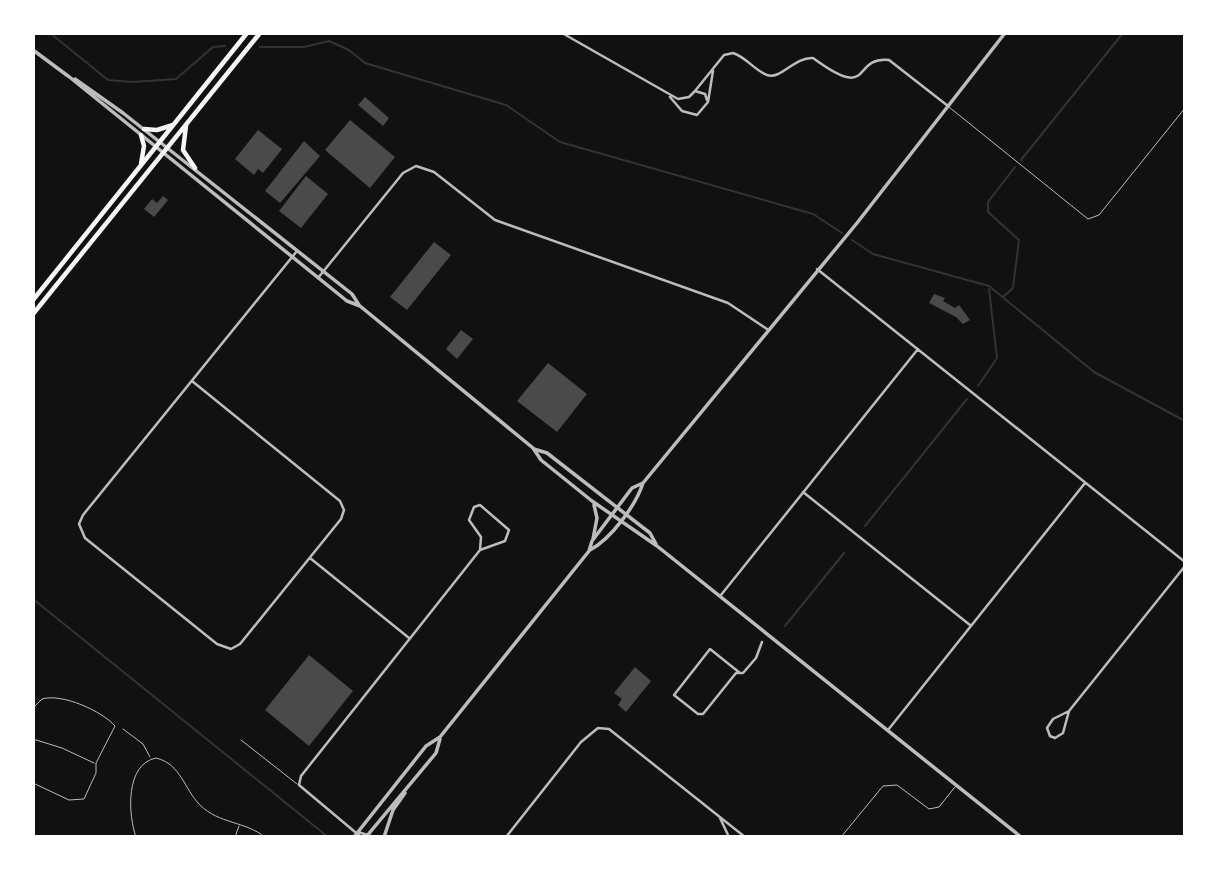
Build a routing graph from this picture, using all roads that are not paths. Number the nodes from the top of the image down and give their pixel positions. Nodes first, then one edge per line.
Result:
1 (247, 33) edge
2 (260, 33) edge
3 (562, 33) edge
4 (1005, 33) edge
5 (33, 50) edge
6 (714, 68) junction
7 (67, 75) junction
8 (695, 91) junction
9 (667, 94) junction
10 (708, 102) junction
11 (947, 106) junction
12 (1185, 108) edge
13 (188, 122) junction
14 (174, 124) junction
15 (144, 129) junction
16 (141, 135) junction
17 (160, 142) junction
18 (167, 147) junction
19 (156, 148) junction
20 (162, 153) junction
21 (141, 165) junction
22 (195, 168) junction
23 (297, 251) junction
24 (292, 257) junction
25 (817, 269) junction
26 (323, 271) junction
27 (318, 278) junction
28 (33, 300) edge
29 (360, 306) junction
30 (33, 314) edge
31 (767, 329) junction
32 (918, 349) junction
33 (192, 381) junction
34 (533, 448) junction
35 (1086, 482) junction
36 (643, 483) junction
37 (803, 492) junction
38 (592, 501) junction
39 (617, 508) junction
40 (624, 514) junction
41 (612, 516) junction
42 (619, 521) junction
43 (592, 541) junction
44 (657, 546) junction
45 (480, 550) junction
46 (589, 551) junction
47 (310, 558) junction
48 (1185, 564) edge
49 (720, 596) junction
50 (971, 626) junction
51 (409, 638) junction
52 (762, 642) dead end
53 (740, 673) junction
54 (33, 708) edge
55 (1069, 711) junction
56 (123, 729) dead end
57 (888, 730) junction
58 (440, 737) junction
59 (33, 739) edge
60 (242, 740) dead end
61 (150, 759) junction
62 (96, 763) junction
63 (413, 779) junction
64 (33, 783) edge
65 (299, 785) junction
66 (957, 786) junction
67 (718, 816) junction
68 (240, 825) junction
69 (358, 832) junction
70 (365, 836) edge
71 (136, 837) edge
72 (235, 837) edge
73 (265, 837) edge
74 (354, 837) edge
75 (374, 837) edge
76 (384, 837) edge
77 (506, 837) edge
78 (729, 837) edge
79 (744, 837) edge
80 (841, 837) edge
81 (1021, 837) edge

1 - 14 highway
2 - 13 highway
3 - 9 street
4 - 11 street
5 - 7 street
6 - 8 street
6 - 10 street
6 - 11 street
7 - 15 street
7 - 16 street
8 - 9 street
8 - 10 street
9 - 10 street
11 - 12 lane
11 - 25 street
13 - 18 highway
13 - 22 highway
14 - 15 highway
14 - 17 highway
15 - 17 street
16 - 19 street
16 - 21 highway
17 - 18 street
17 - 19 highway
18 - 20 highway
18 - 22 street
19 - 20 street
19 - 21 highway
20 - 24 street
20 - 30 highway
21 - 28 highway
22 - 23 street
23 - 24 street
23 - 26 street
24 - 27 street
24 - 33 street
25 - 31 street
25 - 32 street
26 - 27 street
26 - 29 street
26 - 31 street
27 - 29 street
29 - 34 street
31 - 36 street
32 - 35 street
32 - 37 street
33 - 47 street
33 - 47 street
34 - 38 street
34 - 39 street
35 - 48 street
35 - 50 street
36 - 39 street
36 - 40 street
37 - 49 street
37 - 50 street
38 - 41 street
38 - 43 street
39 - 40 street
39 - 41 street
40 - 42 street
40 - 44 street
41 - 42 street
41 - 43 street
42 - 44 street
42 - 46 street
43 - 46 street
44 - 49 street
45 - 45 street
45 - 51 street
46 - 58 street
47 - 51 street
48 - 55 street
49 - 57 street
50 - 57 street
51 - 65 street
52 - 53 street
53 - 53 street
54 - 62 lane
55 - 55 street
56 - 61 lane
57 - 66 street
58 - 63 street
58 - 69 street
59 - 62 lane
60 - 65 lane
61 - 68 lane
61 - 71 lane
62 - 64 lane
63 - 70 street
63 - 76 street
65 - 69 street
66 - 80 lane
66 - 81 street
67 - 77 street
67 - 78 street
67 - 79 street
68 - 72 lane
68 - 73 lane
69 - 70 street
69 - 70 street
69 - 74 street
70 - 75 street

